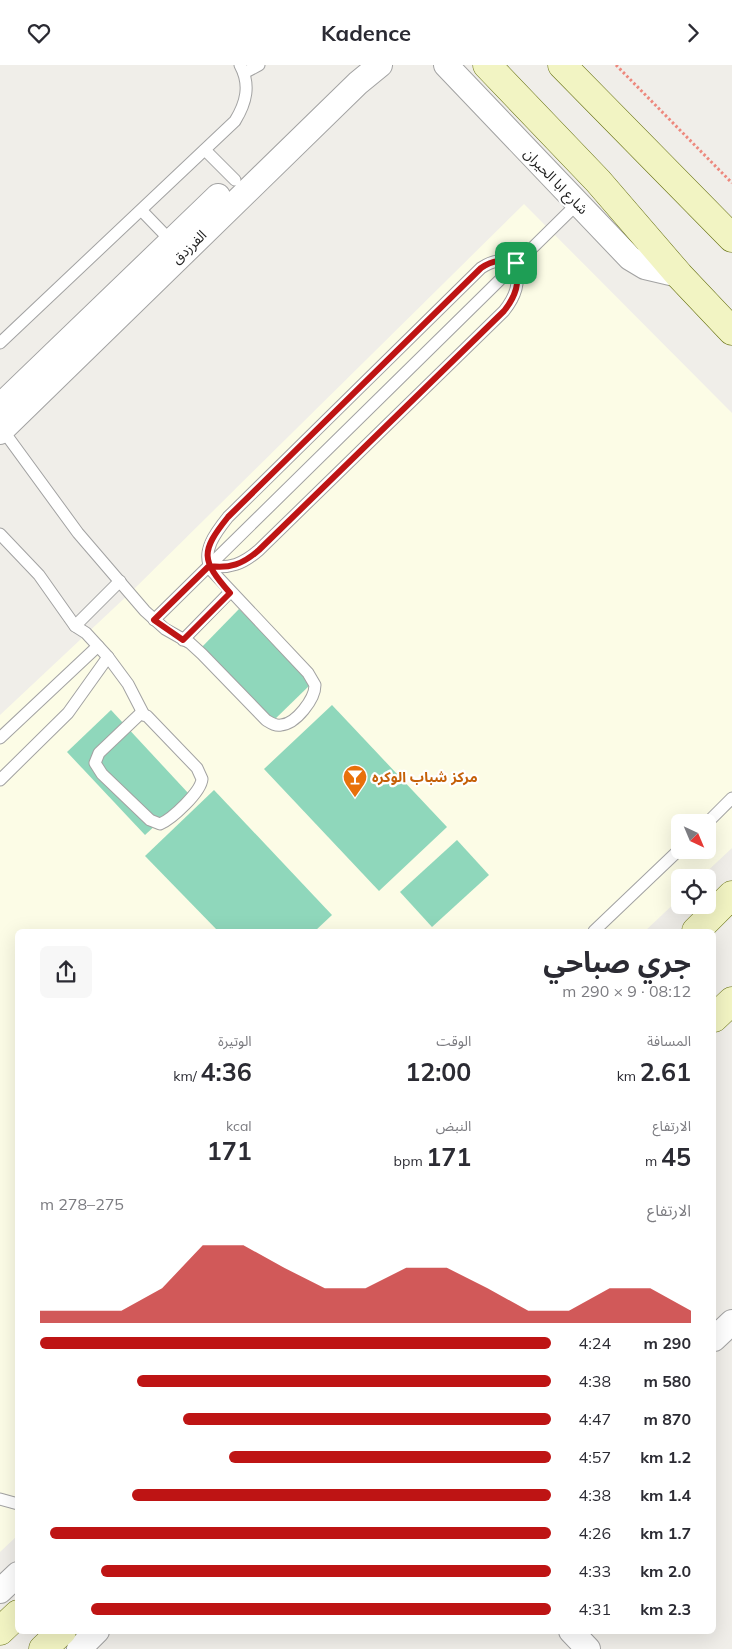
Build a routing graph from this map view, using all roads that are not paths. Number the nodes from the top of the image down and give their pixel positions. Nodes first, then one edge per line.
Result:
1 (258, 65) edge
2 (355, 65) edge
3 (380, 65) edge
4 (446, 65) edge
5 (487, 65) edge
6 (562, 65) edge
7 (242, 69) edge
8 (206, 149) junction
9 (235, 180) junction
10 (577, 204) junction
11 (142, 211) junction
12 (732, 238) edge
13 (171, 241) junction
14 (516, 263) junction
15 (680, 275) junction
16 (732, 330) edge
17 (0, 343) edge
18 (0, 406) edge
19 (1, 431) edge
20 (0, 534) edge
21 (209, 566) junction
22 (120, 581) junction
23 (230, 593) junction
24 (154, 620) junction
25 (75, 626) junction
26 (183, 640) junction
27 (98, 645) junction
28 (108, 657) junction
29 (144, 715) junction
30 (0, 738) edge
31 (0, 780) edge
32 (732, 799) edge
33 (716, 814) edge
34 (671, 858) edge
35 (732, 895) edge
36 (596, 929) edge
37 (698, 929) edge
38 (732, 1001) edge
39 (716, 1016) edge
40 (732, 1322) edge
41 (716, 1337) edge
42 (0, 1499) edge
43 (15, 1503) edge
44 (15, 1577) edge
45 (0, 1591) edge
46 (15, 1618) edge
47 (0, 1631) edge
48 (59, 1634) edge
49 (574, 1634) edge
50 (43, 1649) edge
51 (588, 1649) edge

1 - 7 lane
2 - 9 street, الفرزدق
3 - 19 street, الفرزدق
4 - 10 street, شارع ابا الحيران
5 - 15 street
6 - 12 street
7 - 8 lane
8 - 9 lane
8 - 11 lane
9 - 13 street, الفرزدق
10 - 14 lane
10 - 15 street, شارع ابا الحيران
11 - 13 lane
11 - 17 lane
13 - 18 street, الفرزدق
14 - 21 lane
14 - 21 lane
14 - 21 lane
15 - 16 street
19 - 22 lane
20 - 25 lane
21 - 23 lane
21 - 24 lane
22 - 24 lane
22 - 25 lane
23 - 26 lane
23 - 26 lane
24 - 26 lane
25 - 27 lane
27 - 28 lane
27 - 30 lane
28 - 29 lane
28 - 31 lane
29 - 29 lane
32 - 33 lane
34 - 36 lane
35 - 37 street
38 - 39 street
40 - 41 street
42 - 43 lane
44 - 45 street
46 - 47 street
48 - 50 street
49 - 51 street

